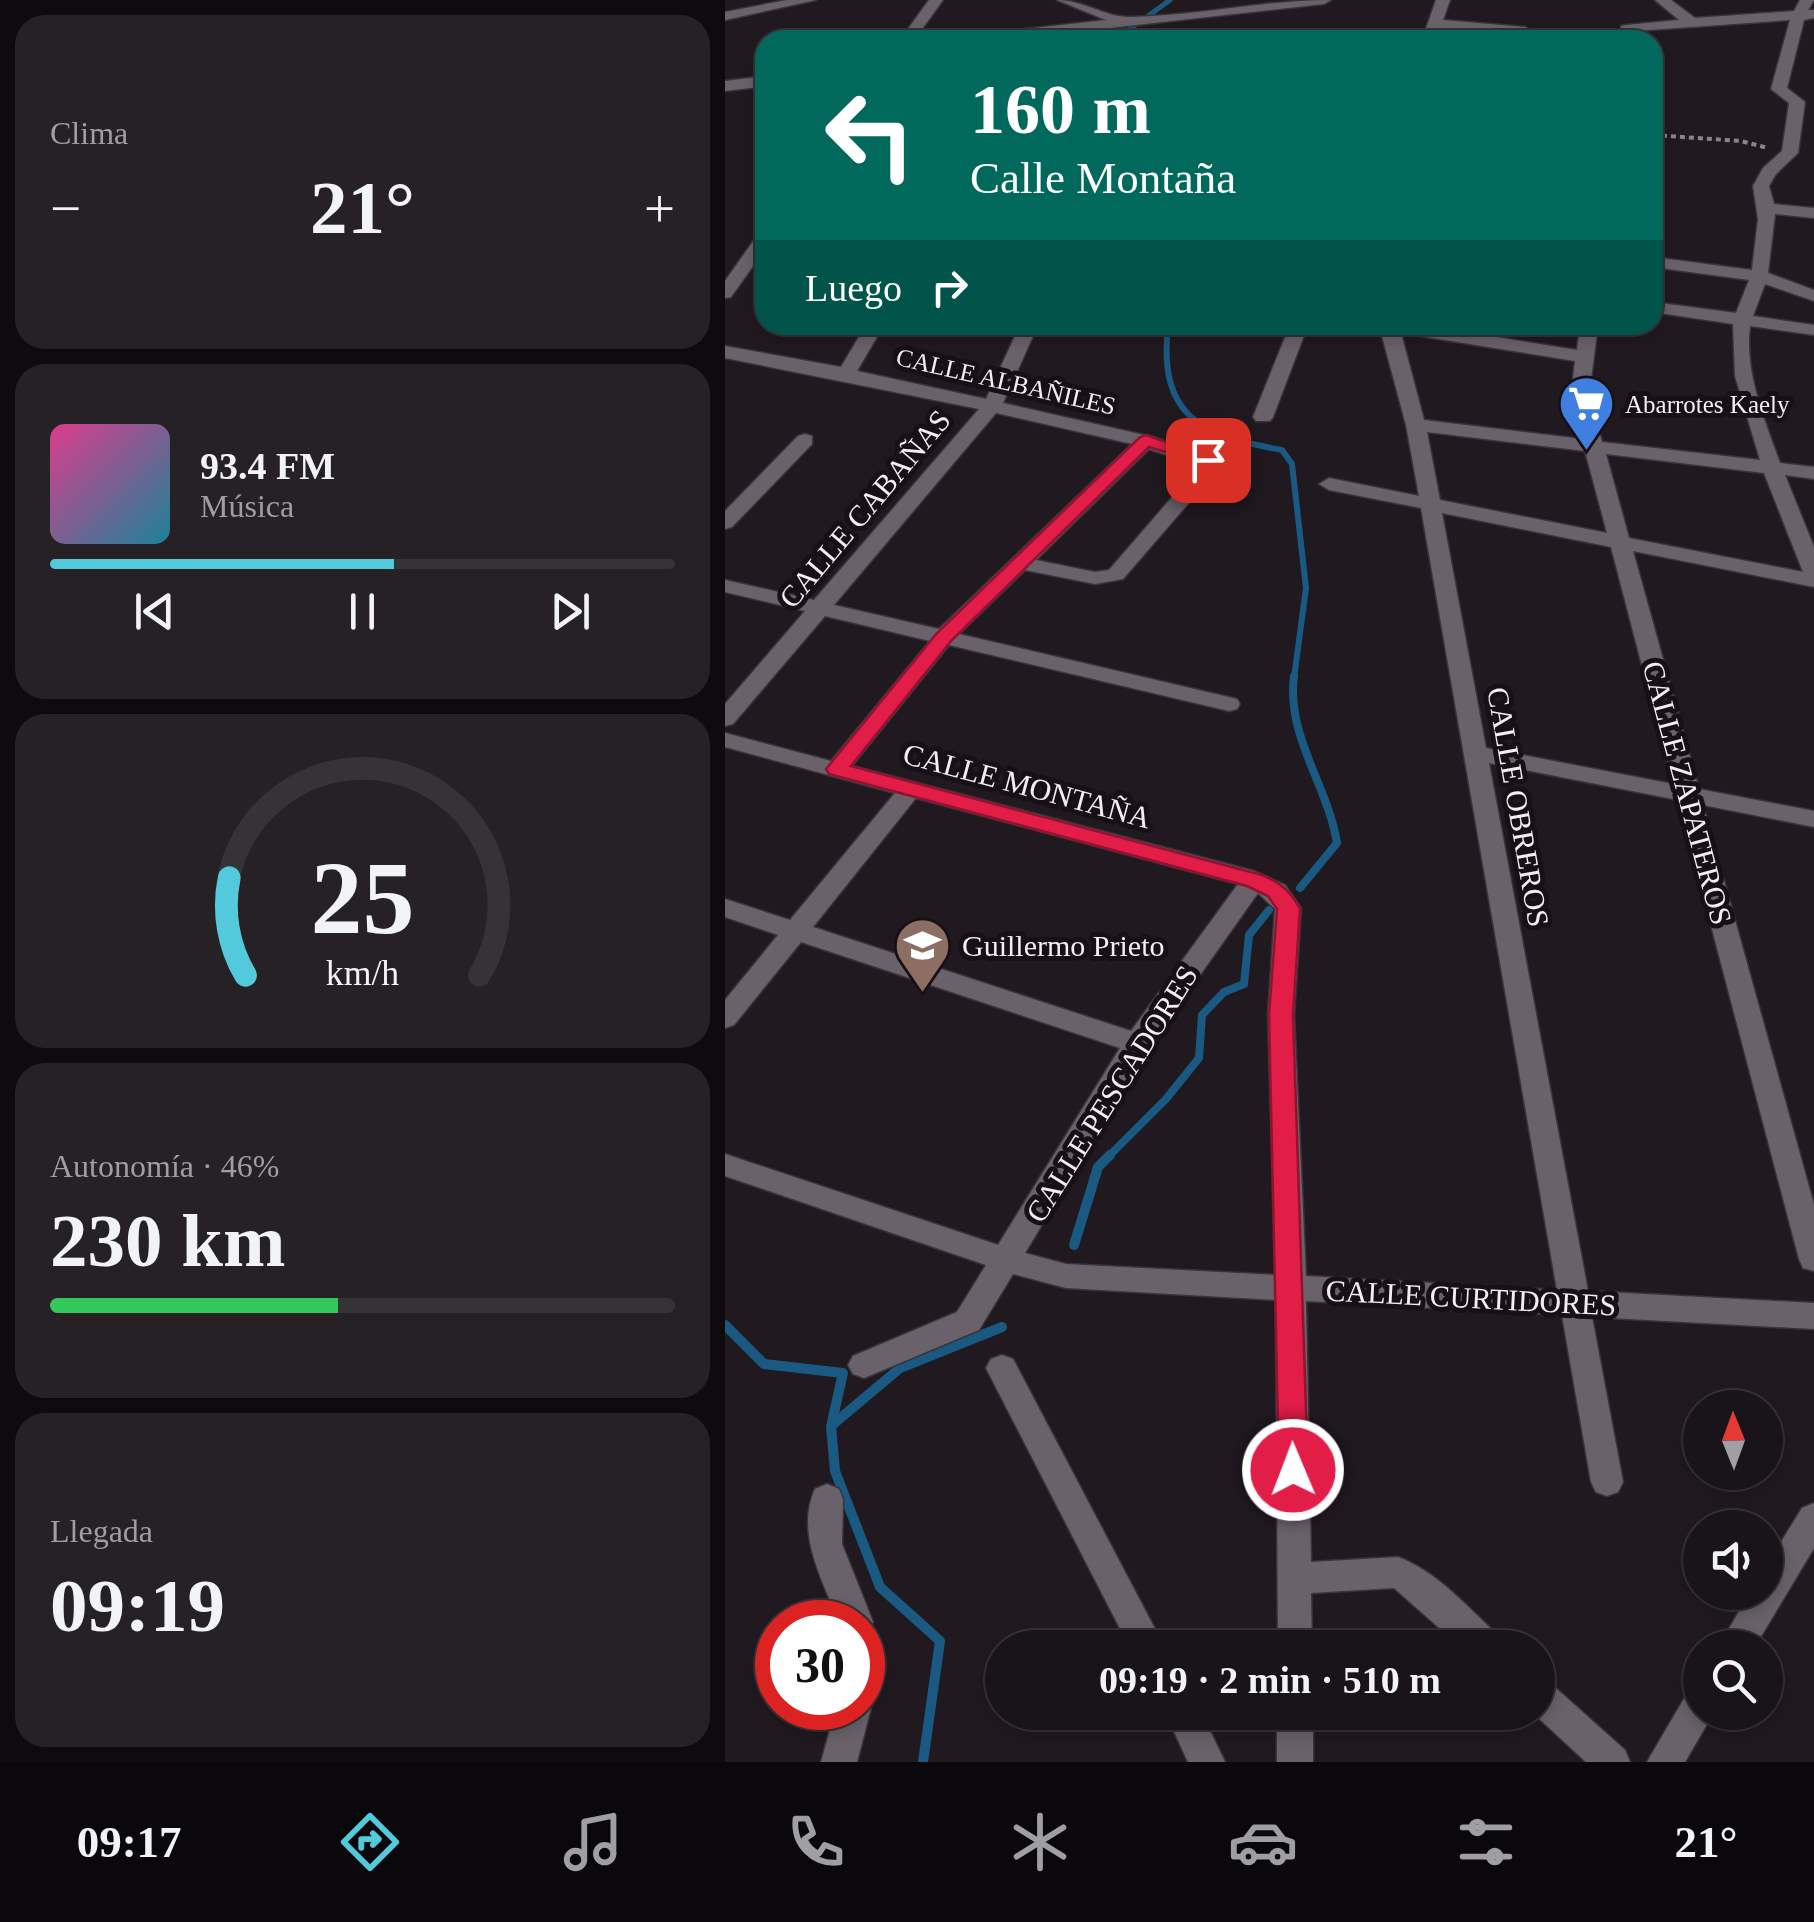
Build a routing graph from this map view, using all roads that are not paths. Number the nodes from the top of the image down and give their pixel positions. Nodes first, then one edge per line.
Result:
1 (809, 0) edge
2 (936, 0) edge
3 (1064, 0) edge
4 (1185, 0) edge
5 (1324, 0) edge
6 (1443, 0) edge
7 (1662, 0) edge
8 (1807, 9) edge
9 (725, 16) edge
10 (1160, 20) junction
11 (1126, 22) junction
12 (1692, 23) junction
13 (1437, 24) junction
14 (1627, 29) dead end
15 (914, 30) edge
16 (1054, 30) edge
17 (1118, 30) edge
18 (1150, 30) edge
19 (1434, 30) edge
20 (1525, 30) dead end
21 (755, 82) edge
22 (725, 86) edge
23 (1789, 153) junction
24 (1814, 156) edge
25 (1769, 209) junction
26 (1814, 214) edge
27 (755, 251) edge
28 (1663, 263) edge
29 (1759, 276) junction
30 (725, 292) edge
31 (1814, 296) edge
32 (1663, 307) edge
33 (1740, 318) junction
34 (1814, 330) edge
35 (869, 335) edge
36 (1024, 335) edge
37 (1295, 335) edge
38 (1392, 335) edge
39 (1484, 335) edge
40 (1588, 335) edge
41 (725, 352) edge
42 (1587, 356) junction
43 (846, 374) junction
44 (992, 406) junction
45 (1263, 417) dead end
46 (1416, 426) junction
47 (805, 440) dead end
48 (1146, 441) junction
49 (1594, 447) junction
50 (1775, 469) junction
51 (1814, 474) edge
52 (1329, 484) dead end
53 (1429, 501) junction
54 (725, 523) edge
55 (1619, 540) junction
56 (1020, 563) junction
57 (1814, 578) edge
58 (725, 586) edge
59 (820, 608) junction
60 (944, 637) junction
61 (1229, 704) dead end
62 (725, 720) edge
63 (725, 740) edge
64 (1475, 753) junction
65 (837, 769) junction
66 (911, 789) junction
67 (1687, 792) junction
68 (1814, 819) edge
69 (1254, 880) junction
70 (725, 908) edge
71 (796, 930) junction
72 (725, 1018) edge
73 (1137, 1043) junction
74 (725, 1165) edge
75 (1814, 1258) edge
76 (1007, 1260) junction
77 (1291, 1289) junction
78 (1574, 1303) junction
79 (1814, 1316) edge
80 (864, 1365) dead end
81 (1002, 1368) dead end
82 (1607, 1482) dead end
83 (827, 1498) dead end
84 (1814, 1518) edge
85 (1295, 1579) junction
86 (847, 1600) edge
87 (1139, 1630) edge
88 (1295, 1630) edge
89 (1468, 1630) edge
90 (1746, 1630) edge
91 (1555, 1710) edge
92 (847, 1730) edge
93 (1191, 1730) edge
94 (1295, 1730) edge
95 (1684, 1730) edge
96 (839, 1762) edge
97 (1207, 1762) edge
98 (1295, 1762) edge
99 (1612, 1762) edge
100 (1665, 1762) edge

1 - 9 street
2 - 15 street
3 - 11 street
4 - 10 street
5 - 10 street
6 - 13 street
7 - 12 street
8 - 12 street
8 - 23 street
10 - 11 street
10 - 18 street
11 - 16 street
11 - 17 street
12 - 14 street
13 - 19 street
13 - 20 street
21 - 22 street
23 - 24 street
23 - 25 street
25 - 26 street
25 - 29 street
27 - 30 street
28 - 29 street
29 - 31 street
29 - 33 street
32 - 33 street
33 - 34 street
33 - 50 street
35 - 43 street
36 - 44 street, CALLE CABAÑAS
37 - 45 street
38 - 46 street, CALLE OBREROS
39 - 42 street
40 - 42 street, CALLE ZAPATEROS
41 - 43 street, CALLE ALBAÑILES
42 - 49 street, CALLE ZAPATEROS
43 - 44 street, CALLE ALBAÑILES
44 - 48 street, CALLE ALBAÑILES
44 - 59 street, CALLE CABAÑAS
46 - 49 street
46 - 53 street, CALLE OBREROS
47 - 54 street
48 - 56 street
48 - 56 street, CALLE ALBAÑILES
49 - 50 street
49 - 55 street, CALLE ZAPATEROS
50 - 51 street
50 - 57 street
52 - 53 street
53 - 55 street
53 - 64 street, CALLE OBREROS
55 - 57 street
55 - 67 street, CALLE ZAPATEROS
56 - 60 street
58 - 59 street
59 - 60 street
59 - 62 street, CALLE CABAÑAS
60 - 61 street
60 - 65 street
63 - 65 street, CALLE MONTAÑA
64 - 67 street
64 - 78 street, CALLE OBREROS
65 - 66 street, CALLE MONTAÑA
66 - 69 street, CALLE MONTAÑA
66 - 71 street
67 - 68 street
67 - 75 street, CALLE ZAPATEROS
69 - 73 street, CALLE PESCADORES
69 - 77 street
70 - 71 street
71 - 72 street
71 - 73 street
73 - 76 street, CALLE PESCADORES
74 - 76 street, CALLE CURTIDORES
76 - 77 street, CALLE CURTIDORES
76 - 80 street, CALLE PESCADORES
77 - 78 street, CALLE CURTIDORES
77 - 85 street
78 - 79 street, CALLE CURTIDORES
78 - 82 street, CALLE OBREROS
81 - 87 street
83 - 86 street
84 - 90 street
85 - 88 street
85 - 89 street
91 - 99 street
92 - 96 street
93 - 97 street
94 - 98 street
95 - 100 street

